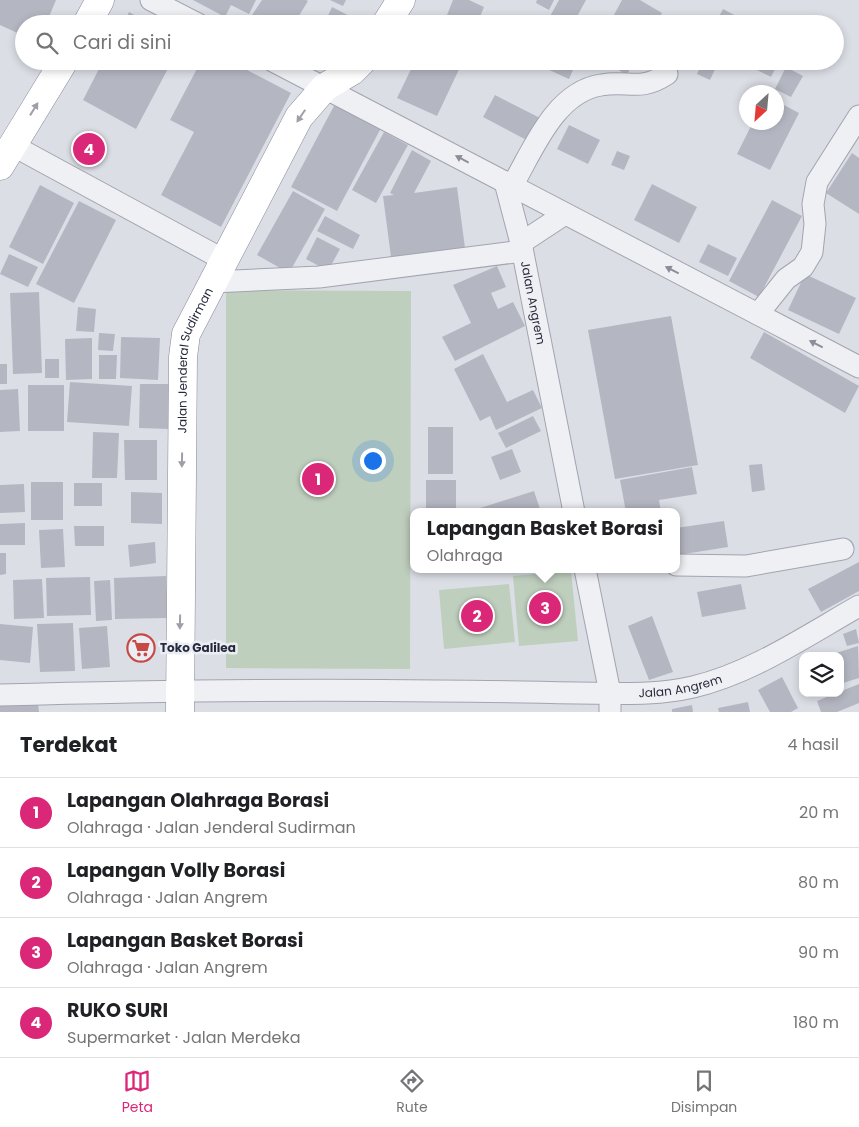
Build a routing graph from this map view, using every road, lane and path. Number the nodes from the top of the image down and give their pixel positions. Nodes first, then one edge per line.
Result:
1 (100, 0) edge
2 (151, 0) edge
3 (400, 0) edge
4 (92, 15) edge
5 (180, 15) edge
6 (391, 15) edge
7 (58, 70) edge
8 (291, 70) edge
9 (353, 70) edge
10 (667, 74) dead end
11 (325, 87) junction
12 (859, 116) edge
13 (6, 155) edge
14 (509, 184) junction
15 (565, 214) junction
16 (522, 247) junction
17 (218, 271) junction
18 (758, 314) junction
19 (859, 367) edge
20 (573, 508) edge
21 (844, 549) dead end
22 (680, 566) edge
23 (587, 573) edge
24 (859, 606) edge
25 (0, 694) edge
26 (180, 701) edge
27 (610, 702) edge

1 - 4 highway
2 - 5 street
3 - 6 highway
13 -> 7 highway
8 - 11 street
9 - 11 highway, Jalan Jenderal Sudirman
10 - 14 street
14 -> 11 street
11 -> 17 highway, Jalan Jenderal Sudirman
12 - 18 street
13 - 17 street
14 - 15 street
14 - 16 street, Jalan Angrem
15 - 16 street
18 -> 15 street
16 - 17 street
16 - 20 street, Jalan Angrem
17 -> 26 highway, Jalan Jenderal Sudirman
19 -> 18 street
21 - 22 street
23 - 27 street
24 - 27 street, Jalan Angrem
25 - 26 street, Jalan Angrem
26 - 27 street, Jalan Angrem

